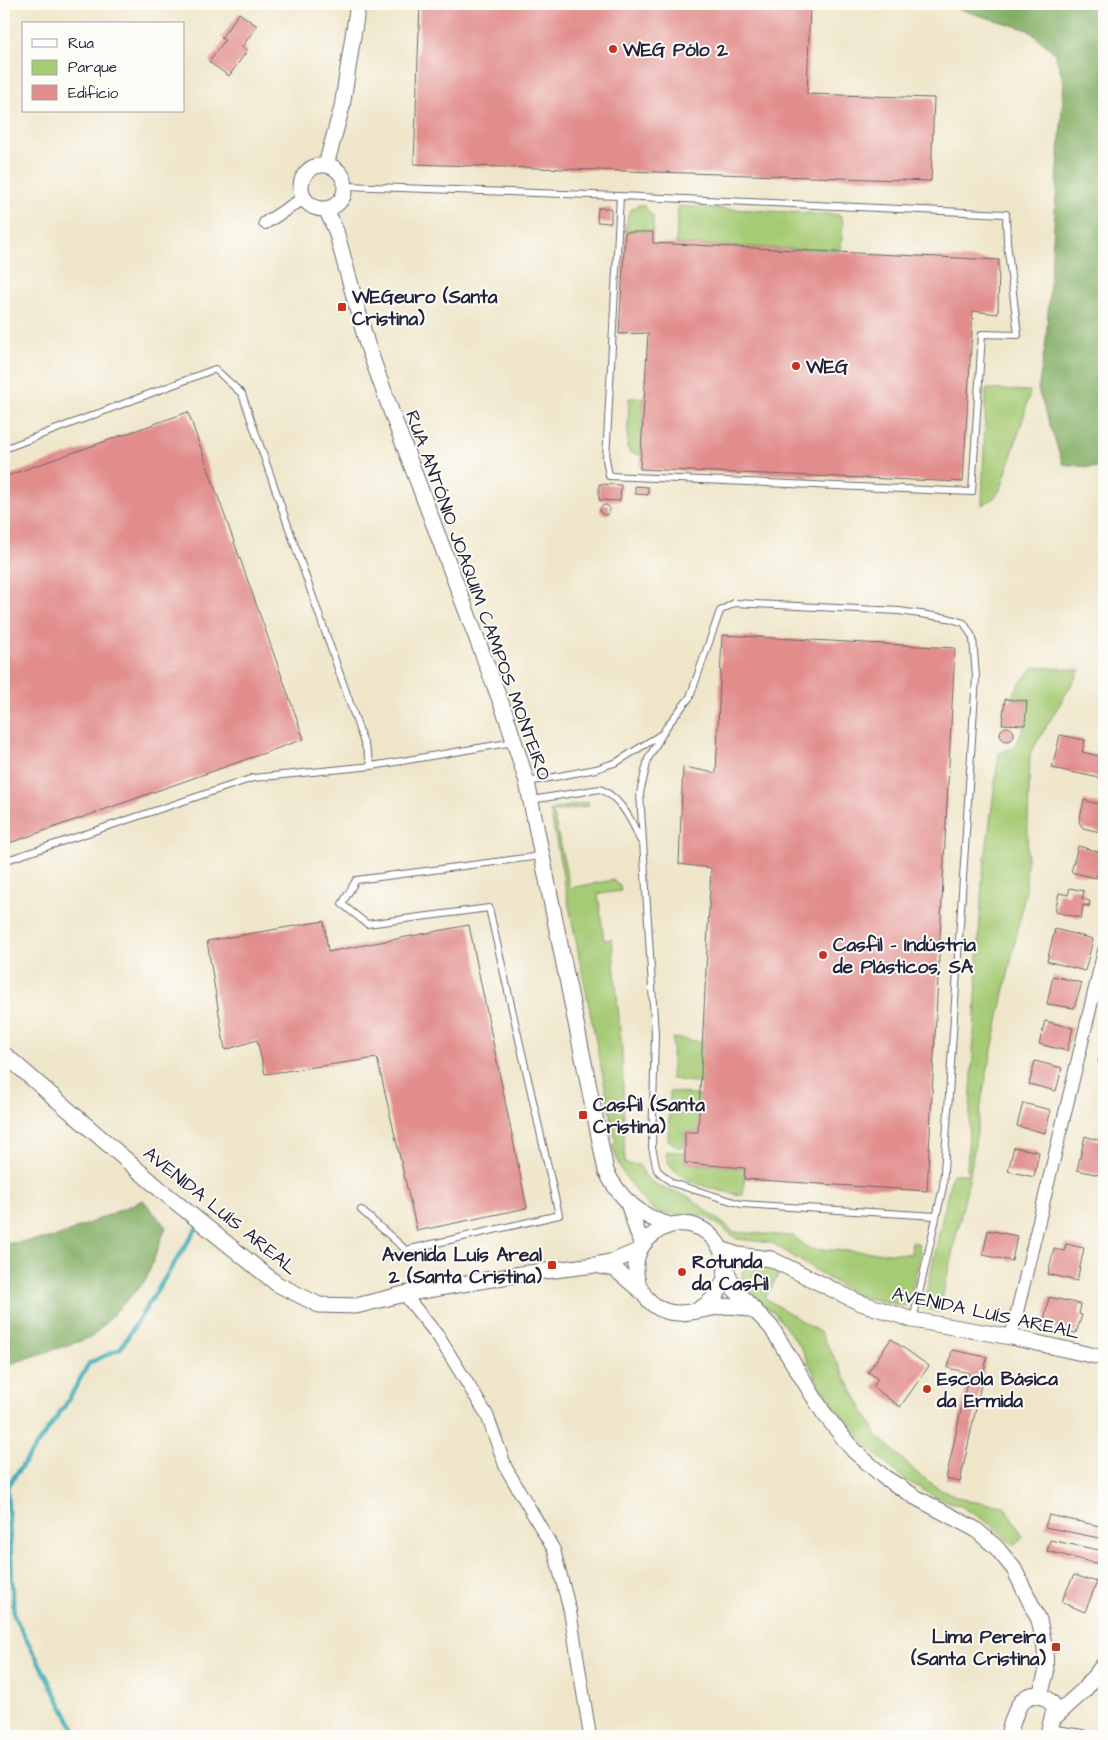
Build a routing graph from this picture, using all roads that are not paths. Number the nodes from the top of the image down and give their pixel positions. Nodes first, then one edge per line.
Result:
1 (358, 4) edge
2 (326, 164) junction
3 (346, 186) junction
4 (620, 196) junction
5 (304, 198) junction
6 (326, 209) junction
7 (265, 223) dead end
8 (4, 449) edge
9 (664, 732) junction
10 (514, 742) junction
11 (372, 766) junction
12 (527, 782) junction
13 (531, 800) junction
14 (642, 844) junction
15 (543, 856) junction
16 (4, 861) edge
17 (1104, 951) edge
18 (4, 1054) edge
19 (627, 1201) junction
20 (361, 1210) dead end
21 (936, 1216) junction
22 (670, 1225) junction
23 (641, 1248) junction
24 (721, 1248) junction
25 (595, 1265) junction
26 (726, 1269) junction
27 (404, 1294) junction
28 (644, 1294) junction
29 (696, 1311) junction
30 (757, 1312) junction
31 (913, 1320) junction
32 (1011, 1337) junction
33 (1104, 1358) edge
34 (1104, 1665) edge
35 (1083, 1691) junction
36 (1045, 1698) junction
37 (1050, 1729) edge
38 (590, 1736) edge
39 (1008, 1736) edge
40 (1082, 1736) edge

1 - 2 street
2 - 3 street
2 - 5 street
3 - 4 lane
3 - 6 street
4 - 4 lane
5 - 6 street
5 - 7 street
6 - 10 street, RUA ANTÓNIO JOAQUIM CAMPOS MONTEIRO
8 - 11 lane
9 - 12 lane
9 - 14 lane
9 - 21 lane
10 - 11 lane
10 - 12 street, RUA ANTÓNIO JOAQUIM CAMPOS MONTEIRO
11 - 16 lane
12 - 13 street, RUA ANTÓNIO JOAQUIM CAMPOS MONTEIRO
13 - 14 lane
13 - 15 street, RUA ANTÓNIO JOAQUIM CAMPOS MONTEIRO
14 - 21 lane
15 - 19 street, RUA ANTÓNIO JOAQUIM CAMPOS MONTEIRO
15 - 20 lane
17 - 32 street
18 - 27 street, AVENIDA LUÍS AREAL
19 - 22 street, RUA ANTÓNIO JOAQUIM CAMPOS MONTEIRO
19 - 23 street, RUA ANTÓNIO JOAQUIM CAMPOS MONTEIRO
21 - 31 lane
22 - 23 street
22 - 24 street
23 - 25 street, AVENIDA LUÍS AREAL
23 - 28 street
24 - 26 street
24 - 31 street, AVENIDA LUÍS AREAL
25 - 27 street, AVENIDA LUÍS AREAL
25 - 28 street, AVENIDA LUÍS AREAL
26 - 29 street
26 - 30 street
27 - 38 street
28 - 29 street
29 - 30 street
30 - 36 street
31 - 32 street, AVENIDA LUÍS AREAL
32 - 33 street, AVENIDA LUÍS AREAL
34 - 35 main road
35 - 36 main road
35 - 37 main road
36 - 37 main road
36 - 39 main road
37 - 40 street

